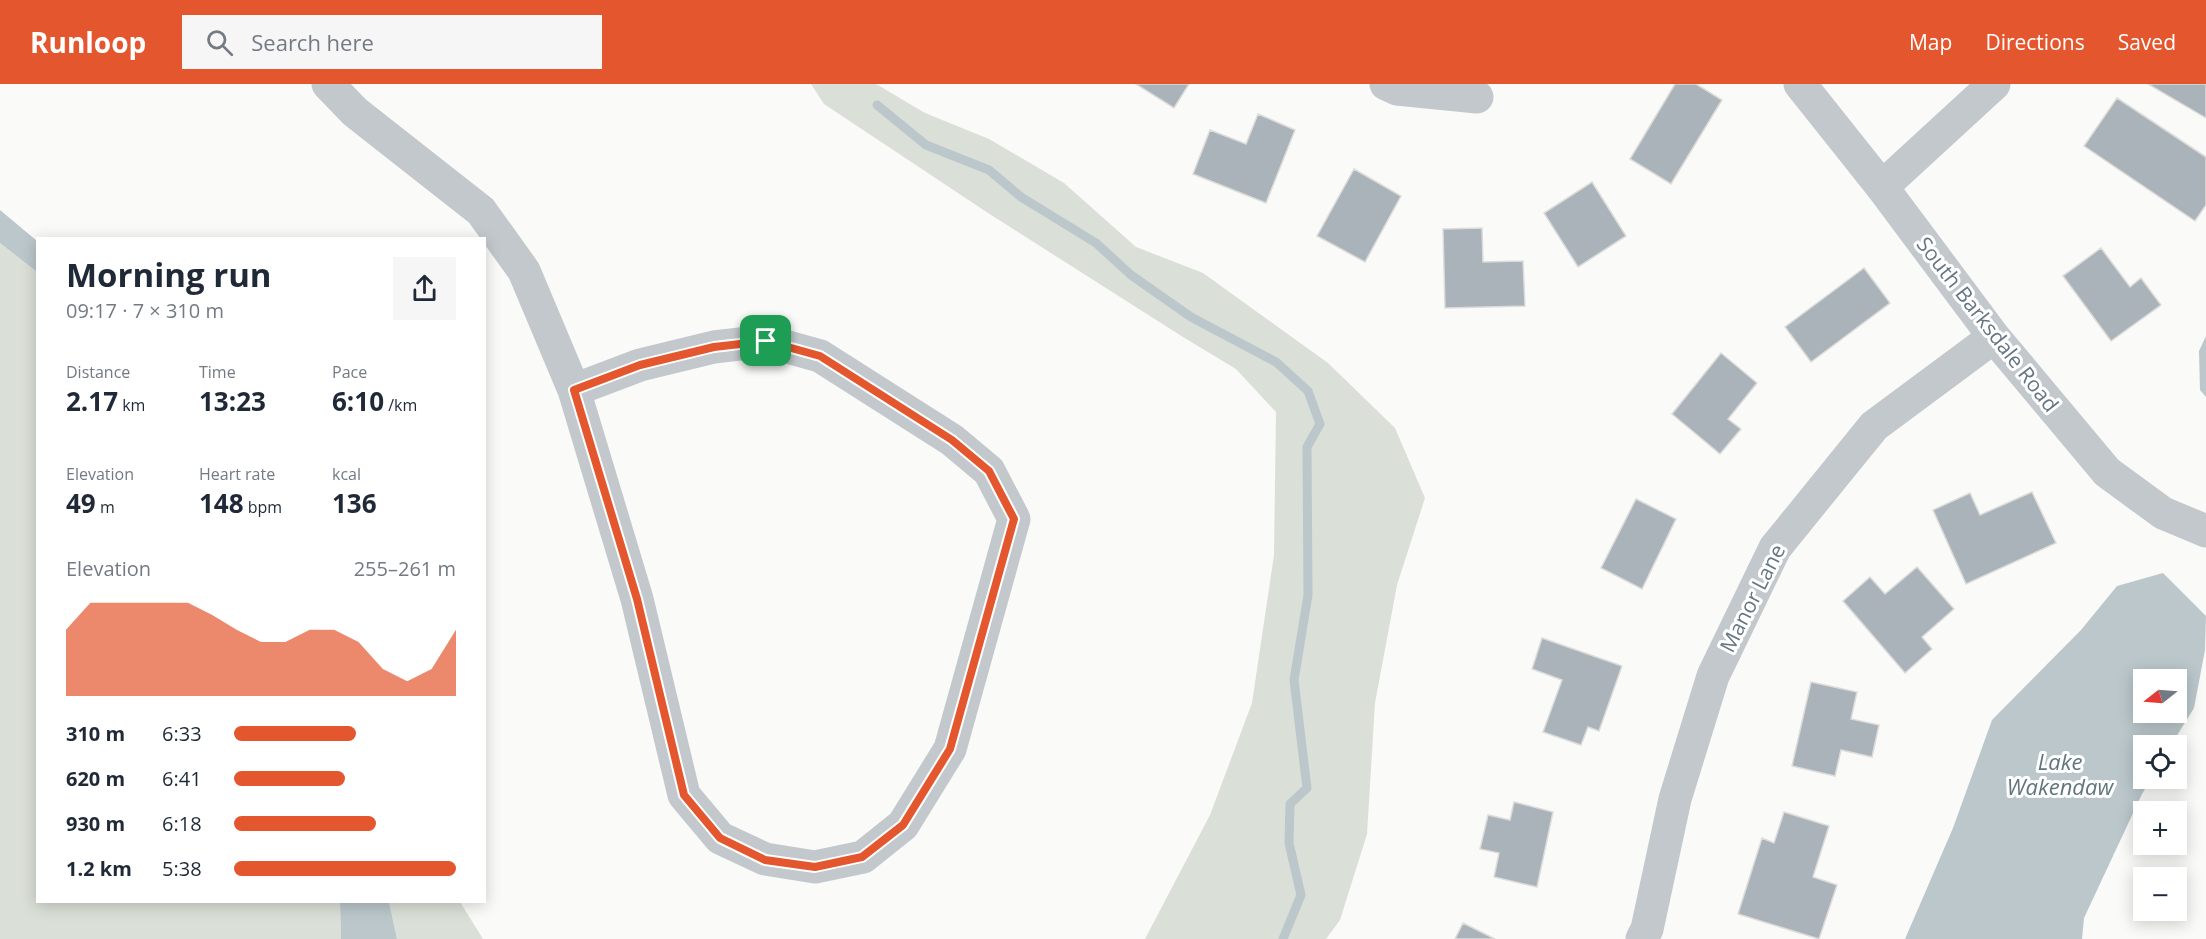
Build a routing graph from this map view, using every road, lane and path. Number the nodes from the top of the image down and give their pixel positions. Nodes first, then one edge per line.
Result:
1 (328, 84) edge
2 (1386, 84) edge
3 (1800, 84) edge
4 (1994, 84) edge
5 (1477, 97) dead end
6 (1882, 187) junction
7 (1994, 337) junction
8 (574, 390) junction
9 (2206, 531) edge
10 (1642, 939) edge

1 - 8 street
2 - 5 street
3 - 6 street, South Barksdale Road
4 - 6 street
6 - 7 street, South Barksdale Road
7 - 9 street, South Barksdale Road
7 - 10 street, Manor Lane
8 - 8 street

